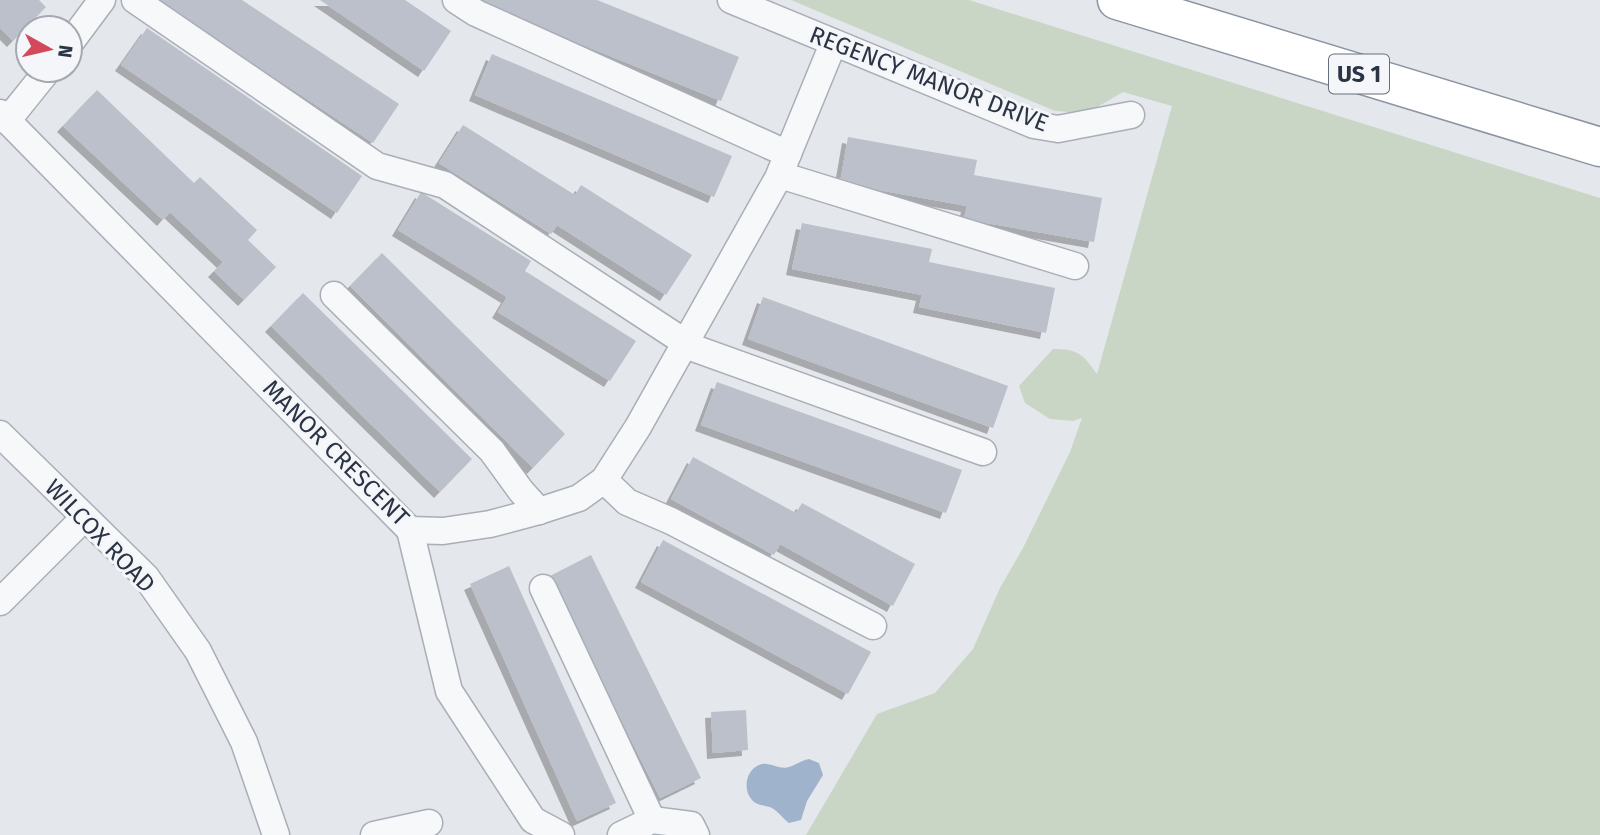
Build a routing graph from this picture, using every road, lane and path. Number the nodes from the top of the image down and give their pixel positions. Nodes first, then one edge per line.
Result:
1 (135, 0) edge
2 (456, 0) edge
3 (731, 0) edge
4 (1117, 0) edge
5 (93, 4) edge
6 (84, 19) edge
7 (833, 44) junction
8 (35, 84) edge
9 (1131, 115) dead end
10 (4, 117) edge
11 (1600, 147) edge
12 (784, 164) junction
13 (1075, 266) dead end
14 (334, 295) dead end
15 (686, 344) junction
16 (0, 434) edge
17 (983, 452) dead end
18 (604, 480) junction
19 (539, 512) junction
20 (83, 518) junction
21 (410, 530) junction
22 (543, 588) dead end
23 (0, 602) edge
24 (873, 626) dead end
25 (652, 820) junction
26 (429, 822) dead end
27 (276, 835) edge
28 (374, 835) edge
29 (562, 835) edge
30 (621, 835) edge
31 (696, 835) edge

1 - 15 street
2 - 12 street
3 - 7 street, REGENCY MANOR DRIVE
4 - 11 highway, US 1
5 - 6 street
7 - 9 street, REGENCY MANOR DRIVE
7 - 12 street, MANOR CRESCENT
8 - 10 street
10 - 21 street, MANOR CRESCENT
12 - 13 street
12 - 15 street, MANOR CRESCENT
14 - 19 street
15 - 17 street
15 - 18 street, MANOR CRESCENT
16 - 20 street, WILCOX ROAD
18 - 19 street, MANOR CRESCENT
18 - 24 street
19 - 21 street, MANOR CRESCENT
20 - 23 street
20 - 27 street, WILCOX ROAD
21 - 29 street
22 - 25 street
25 - 30 street
25 - 31 street
26 - 28 street

